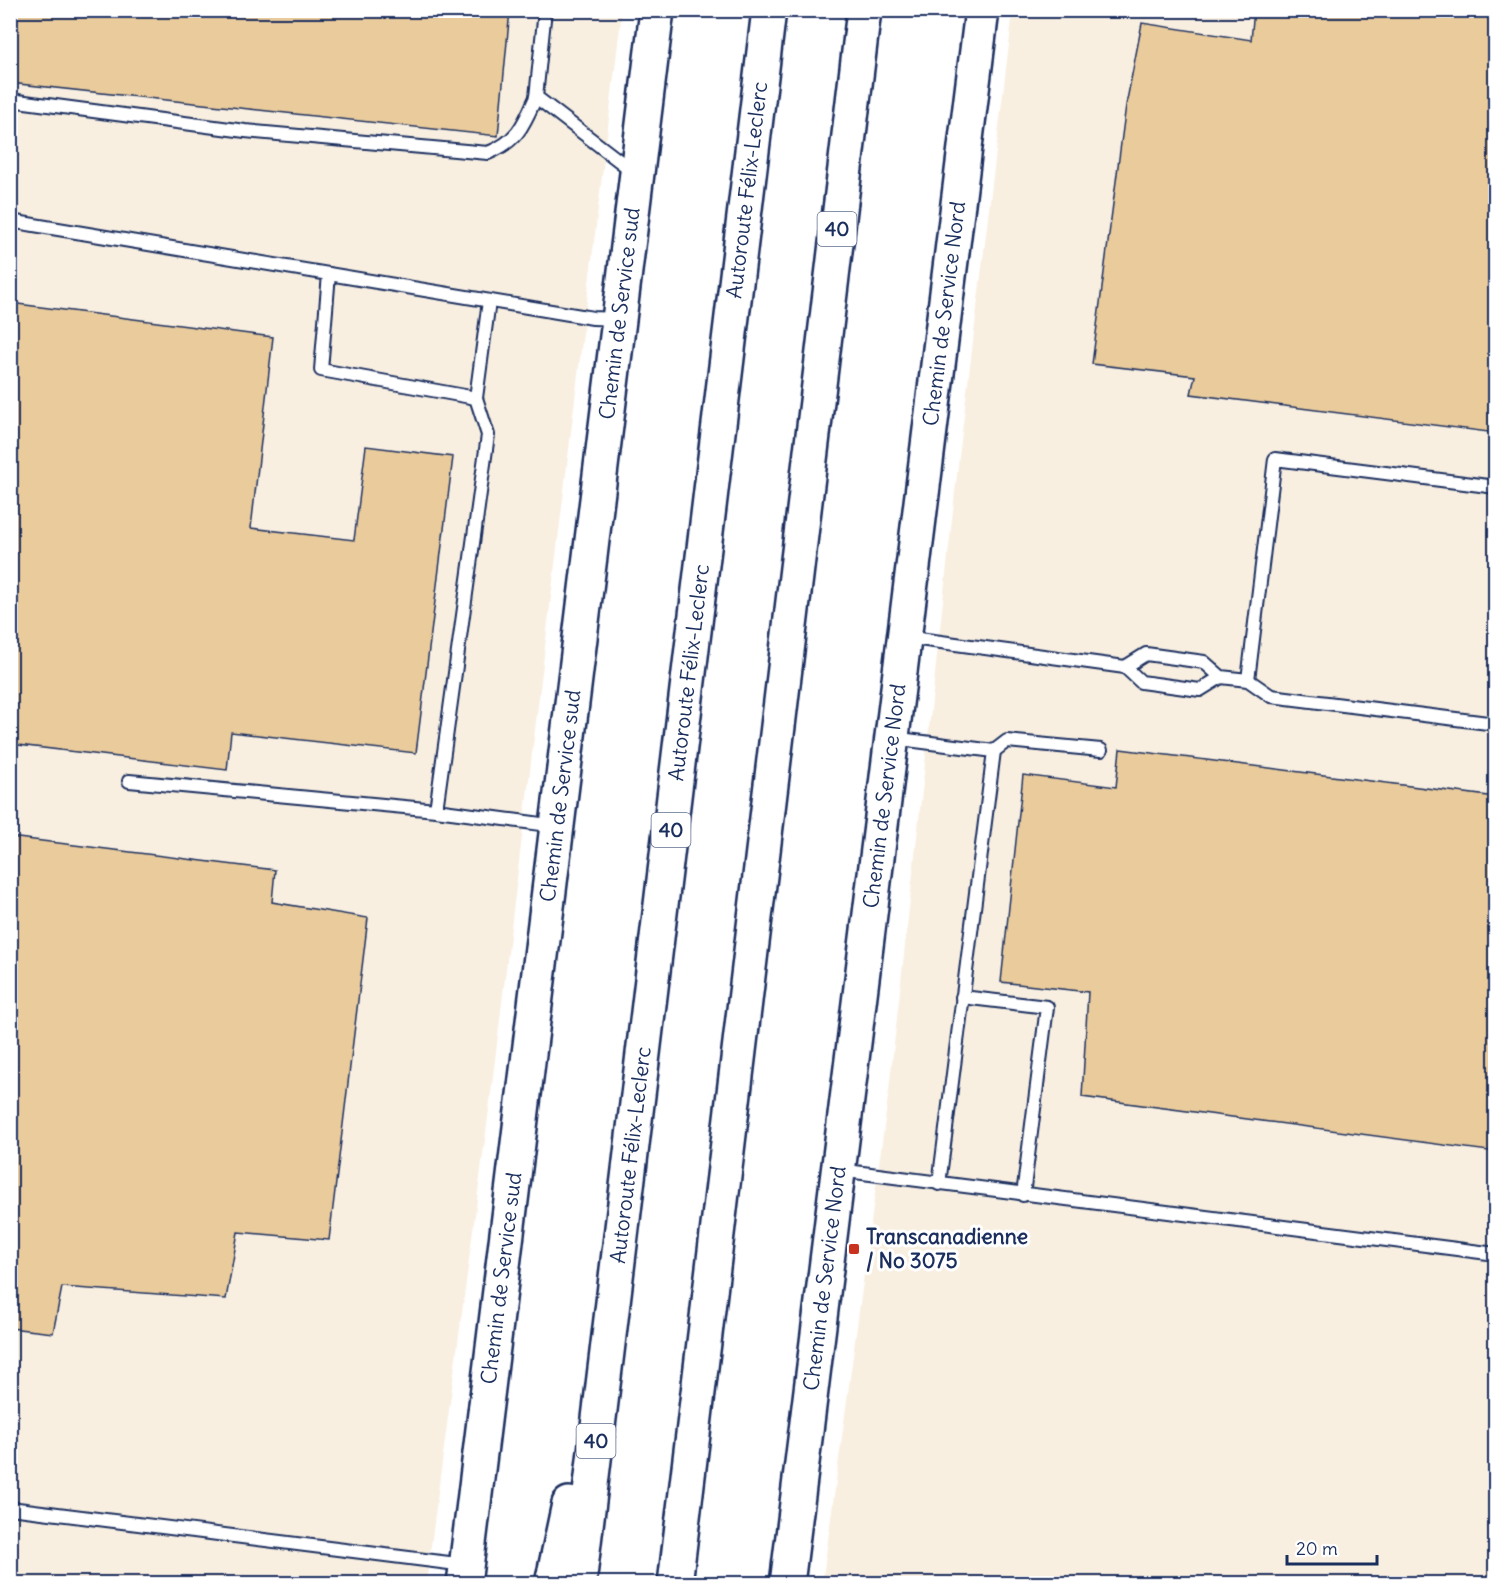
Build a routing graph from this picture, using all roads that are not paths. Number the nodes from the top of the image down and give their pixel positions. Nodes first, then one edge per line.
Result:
1 (545, 10) edge
2 (657, 10) edge
3 (769, 10) edge
4 (864, 10) edge
5 (982, 10) edge
6 (536, 97) junction
7 (10, 100) edge
8 (637, 175) junction
9 (10, 221) edge
10 (329, 274) junction
11 (489, 301) junction
12 (619, 319) junction
13 (476, 398) junction
14 (1496, 487) edge
15 (903, 637) junction
16 (1125, 667) junction
17 (1221, 677) junction
18 (1248, 680) junction
19 (1496, 724) edge
20 (891, 738) junction
21 (1101, 750) dead end
22 (994, 751) junction
23 (129, 782) dead end
24 (435, 810) junction
25 (556, 826) junction
26 (962, 997) junction
27 (838, 1170) junction
28 (939, 1184) junction
29 (1023, 1195) junction
30 (1496, 1254) edge
31 (613, 1299) junction
32 (10, 1508) edge
33 (465, 1574) edge
34 (552, 1584) edge
35 (579, 1584) edge
36 (675, 1584) edge
37 (787, 1584) edge

1 - 6 lane
2 - 8 main road, Chemin de Service sud
3 - 31 main road, Autoroute Félix-Leclerc / 40
4 - 36 main road, 40
5 - 15 main road, Chemin de Service Nord
6 - 7 lane
6 - 8 lane
8 - 12 main road, Chemin de Service sud
9 - 10 lane
10 - 11 lane
10 - 13 lane
11 - 12 lane
11 - 13 lane
12 - 25 main road, Chemin de Service sud
13 - 24 lane
14 - 18 lane
15 - 16 lane
15 - 20 main road, Chemin de Service Nord
16 - 17 lane
16 - 17 lane
17 - 18 lane
18 - 19 lane
20 - 22 lane
20 - 27 main road, Chemin de Service Nord
21 - 22 lane
22 - 26 lane
23 - 24 lane
24 - 25 lane
25 - 33 main road, Chemin de Service sud
26 - 28 lane
26 - 29 lane
27 - 28 lane
27 - 37 main road, Chemin de Service Nord
28 - 29 lane
29 - 30 lane
31 - 34 main road
31 - 35 main road, Autoroute Félix-Leclerc / 40
32 - 33 lane

